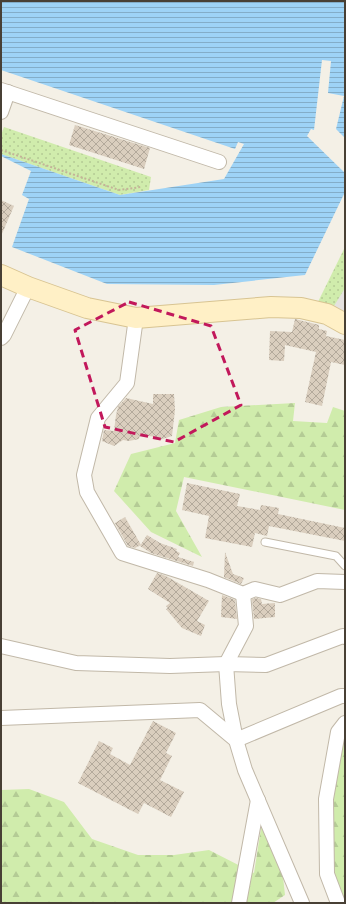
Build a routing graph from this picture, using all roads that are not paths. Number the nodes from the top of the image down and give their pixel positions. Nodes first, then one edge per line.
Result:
1 (4, 91) edge
2 (1, 112) edge
3 (218, 162) dead end
4 (1, 275) edge
5 (28, 287) junction
6 (136, 318) junction
7 (345, 324) edge
8 (1, 338) edge
9 (265, 542) dead end
10 (345, 566) edge
11 (345, 582) edge
12 (243, 594) junction
13 (344, 635) edge
14 (1, 646) edge
15 (226, 664) junction
16 (345, 696) edge
17 (1, 718) edge
18 (345, 723) edge
19 (236, 740) junction
20 (258, 800) junction
21 (239, 903) edge
22 (302, 903) edge
23 (338, 903) edge

1 - 2 street
1 - 3 street
4 - 5 street
5 - 6 street
5 - 8 street
6 - 7 street
6 - 12 street
9 - 10 lane
11 - 12 street
12 - 15 street
13 - 15 street
14 - 15 street
15 - 19 street
16 - 19 street
17 - 19 street
18 - 23 street
19 - 20 street
20 - 21 street
20 - 22 street

